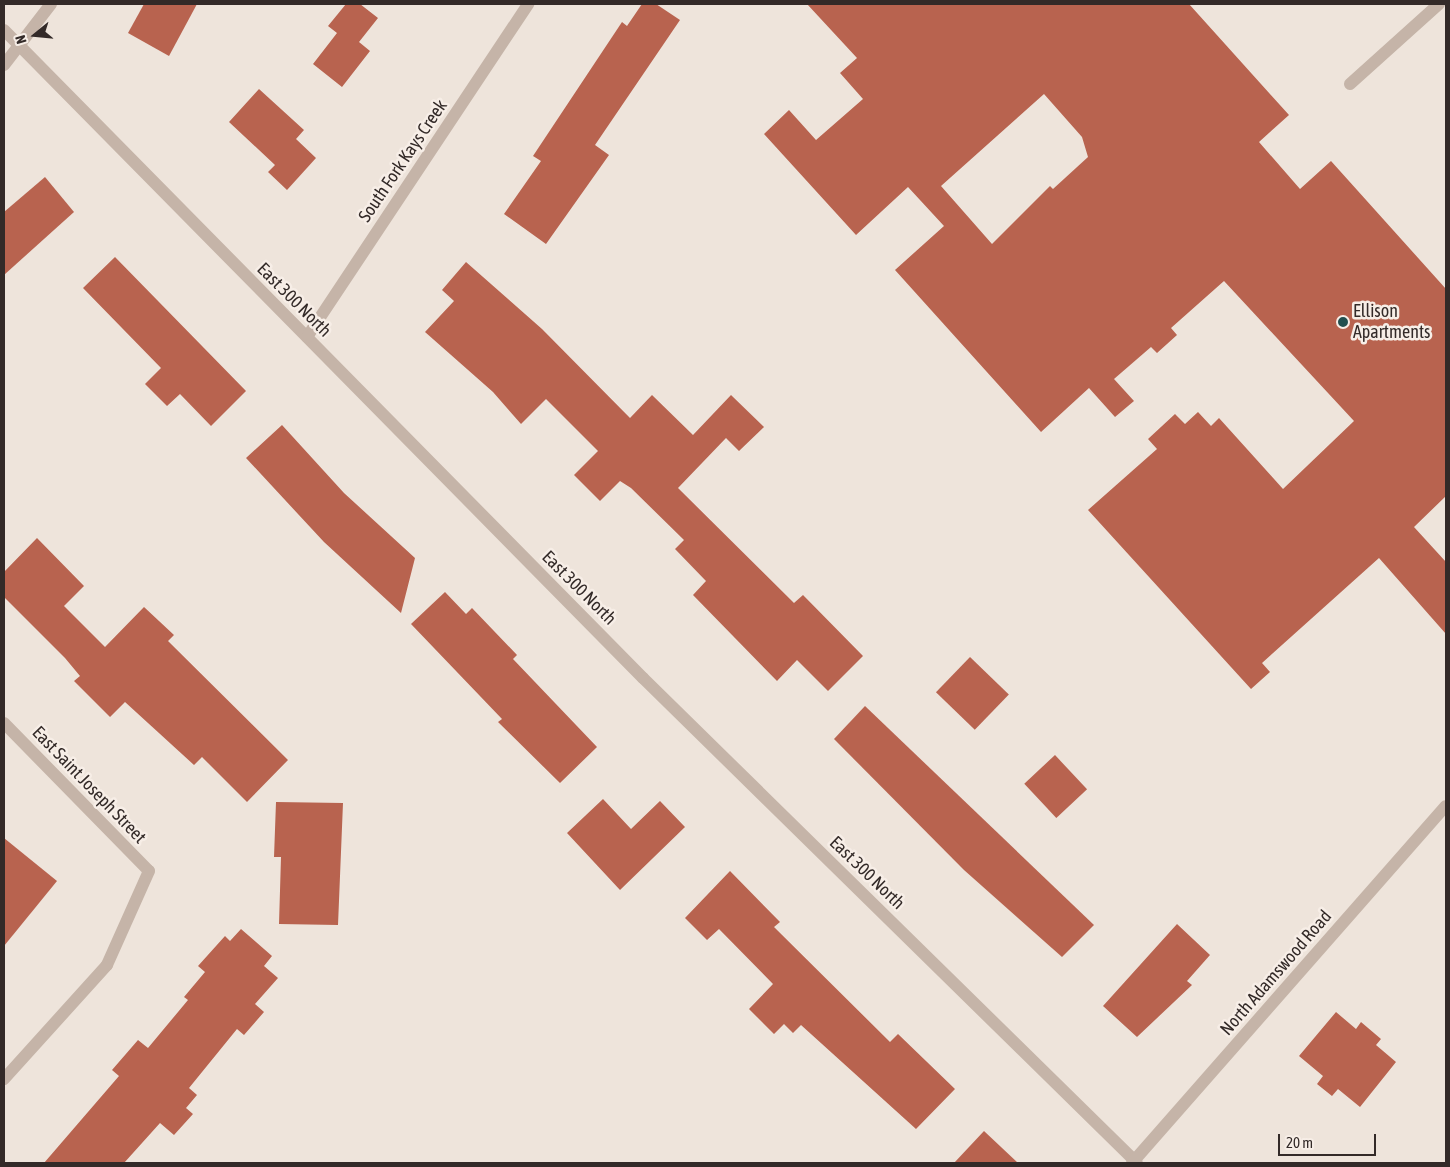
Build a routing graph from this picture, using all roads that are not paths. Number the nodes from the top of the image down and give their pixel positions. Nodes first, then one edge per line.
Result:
1 (51, 4) edge
2 (528, 4) edge
3 (1439, 4) edge
4 (4, 30) edge
5 (19, 46) junction
6 (4, 65) edge
7 (1350, 84) dead end
8 (307, 337) junction
9 (4, 723) edge
10 (1445, 811) edge
11 (4, 1079) edge
12 (1134, 1162) edge

1 - 5 street
2 - 8 street, South Fork Kays Creek
3 - 7 street
4 - 5 street, East 300 North
5 - 6 street
5 - 8 street, East 300 North
8 - 12 street, East 300 North
9 - 11 street, East Saint Joseph Street
10 - 12 street, North Adamswood Road

